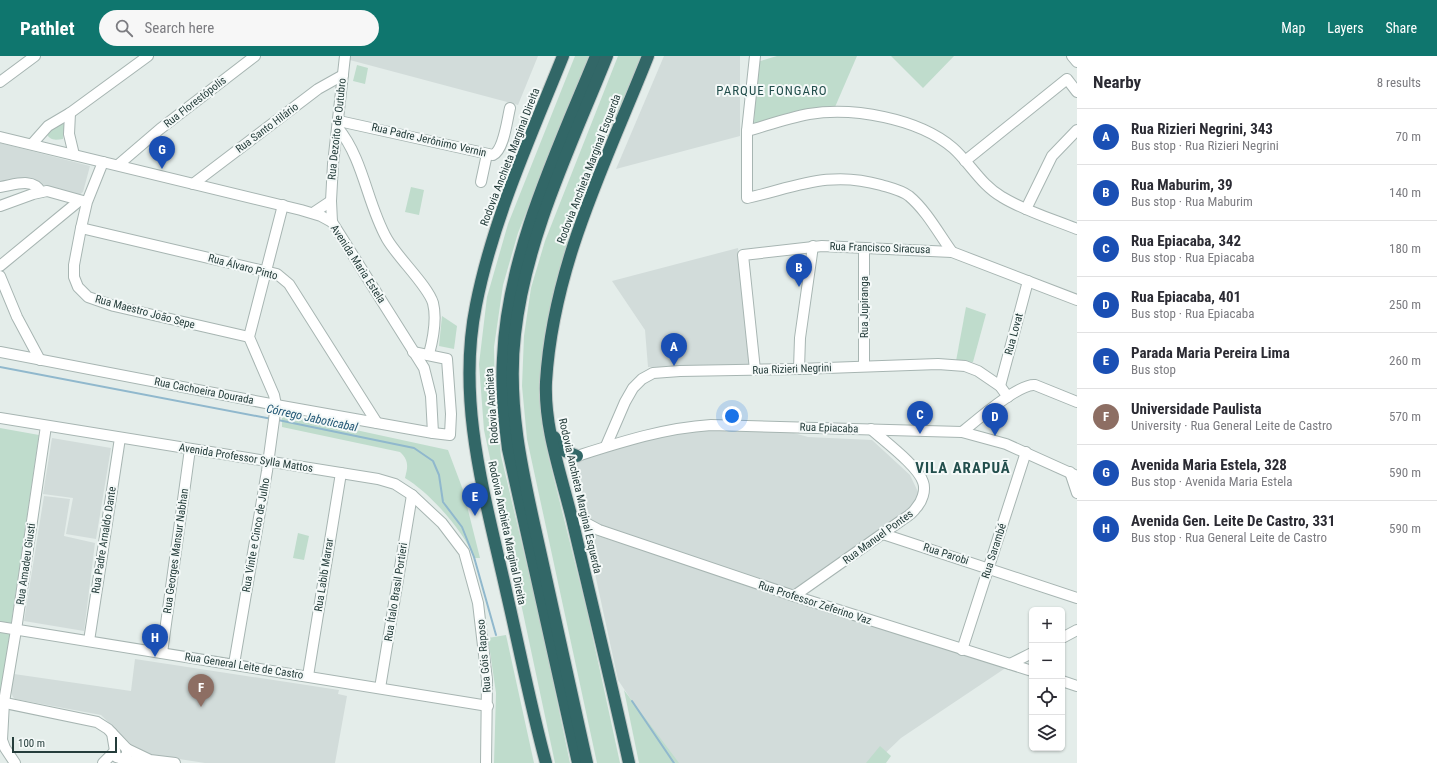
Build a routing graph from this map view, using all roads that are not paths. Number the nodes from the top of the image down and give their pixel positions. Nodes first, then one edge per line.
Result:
1 (35, 56) edge
2 (148, 56) edge
3 (242, 56) edge
4 (255, 56) edge
5 (345, 56) edge
6 (563, 56) edge
7 (596, 56) edge
8 (607, 56) edge
9 (648, 56) edge
10 (652, 56) edge
11 (1072, 56) edge
12 (758, 57) edge
13 (1077, 62) edge
14 (240, 68) junction
15 (343, 74) junction
16 (639, 78) junction
17 (0, 82) edge
18 (1077, 92) edge
19 (510, 108) dead end
20 (70, 113) junction
21 (339, 125) junction
22 (1077, 130) edge
23 (747, 131) junction
24 (0, 137) edge
25 (32, 144) junction
26 (487, 154) junction
27 (74, 155) junction
28 (965, 161) junction
29 (103, 162) junction
30 (118, 165) junction
31 (481, 182) dead end
32 (193, 184) junction
33 (0, 187) edge
34 (41, 192) junction
35 (83, 201) junction
36 (331, 201) junction
37 (283, 205) junction
38 (0, 206) edge
39 (1026, 209) junction
40 (313, 213) junction
41 (332, 222) junction
42 (81, 228) junction
43 (1077, 229) edge
44 (812, 246) junction
45 (864, 248) junction
46 (952, 252) junction
47 (0, 266) edge
48 (266, 271) junction
49 (0, 276) edge
50 (1028, 281) junction
51 (1077, 300) edge
52 (250, 337) junction
53 (0, 352) edge
54 (413, 352) junction
55 (429, 354) junction
56 (40, 360) junction
57 (864, 366) junction
58 (799, 369) junction
59 (755, 370) junction
60 (1000, 386) junction
61 (1008, 397) junction
62 (1077, 402) edge
63 (276, 410) junction
64 (0, 418) edge
65 (377, 423) junction
66 (46, 426) junction
67 (871, 429) junction
68 (962, 432) junction
69 (433, 434) junction
70 (552, 434) junction
71 (120, 438) junction
72 (606, 446) junction
73 (190, 449) junction
74 (1026, 452) junction
75 (577, 456) junction
76 (268, 461) junction
77 (340, 473) junction
78 (1073, 474) edge
79 (560, 477) junction
80 (1077, 493) edge
81 (412, 495) junction
82 (571, 515) junction
83 (599, 530) junction
84 (575, 533) junction
85 (883, 534) junction
86 (464, 552) joint
87 (988, 568) junction
88 (794, 596) junction
89 (1077, 598) edge
90 (0, 627) edge
91 (16, 630) junction
92 (1077, 630) edge
93 (1065, 636) edge
94 (89, 642) junction
95 (962, 650) junction
96 (162, 653) junction
97 (1029, 654) edge
98 (234, 664) junction
99 (1010, 664) junction
100 (1029, 670) edge
101 (308, 676) junction
102 (1065, 682) edge
103 (1077, 686) edge
104 (380, 688) junction
105 (2, 702) edge
106 (488, 706) junction
107 (112, 733) junction
108 (126, 748) junction
109 (117, 756) edge
110 (545, 761) edge
111 (144, 762) edge
112 (15, 763) edge
113 (102, 763) edge
114 (174, 763) edge
115 (486, 763) edge
116 (576, 763) edge
117 (587, 763) edge
118 (629, 763) edge

1 - 17 street
2 - 20 street
3 - 14 street
4 - 14 street, Rua Florestópolis
5 - 15 street, Rua Dezoito de Outubro
6 - 110 highway, Rodovia Anchieta Marginal Direita
7 - 116 highway, Rodovia Anchieta
8 - 117 highway, Rodovia Anchieta
9 - 16 highway, Rodovia Anchieta Marginal Esquerda
10 - 16 highway
11 - 13 street
12 - 23 street
14 - 30 street, Rua Florestópolis
15 - 21 street, Rua Dezoito de Outubro
15 - 32 street, Rua Santo Hilário
16 - 70 highway, Rodovia Anchieta Marginal Esquerda
18 - 28 street
19 - 26 street, Rua Padre Jerônimo Vernin
20 - 25 street
20 - 27 street
21 - 26 street, Rua Padre Jerônimo Vernin
21 - 36 street, Rua Dezoito de Outubro
21 - 55 street
22 - 39 street
23 - 28 street
23 - 46 street
24 - 25 street, Avenida Maria Estela
25 - 27 street, Avenida Maria Estela
26 - 31 street
27 - 29 street, Avenida Maria Estela
28 - 39 street
29 - 30 street, Avenida Maria Estela
29 - 35 street, Rua Maestro João Sepe
30 - 32 street, Avenida Maria Estela
32 - 37 street, Avenida Maria Estela
33 - 34 street
34 - 35 street
34 - 38 street
35 - 42 street, Rua Maestro João Sepe
35 - 47 street
36 - 40 street
36 - 41 street, Rua Dezoito de Outubro
37 - 40 street, Avenida Maria Estela
37 - 48 street
39 - 43 street
40 - 41 street, Avenida Maria Estela
41 - 54 street, Avenida Maria Estela
42 - 48 street, Rua Álvaro Pinto
42 - 52 street, Rua Maestro João Sepe
44 - 45 street, Rua Francisco Siracusa
44 - 58 street
44 - 59 street, Rua Francisco Siracusa
45 - 46 street, Rua Francisco Siracusa
45 - 57 street, Rua Jupiranga
46 - 50 street, Rua Francisco Siracusa
48 - 52 street
48 - 65 street, Rua Álvaro Pinto
49 - 56 street
50 - 51 street, Rua Francisco Siracusa
50 - 60 street, Rua Lovat
52 - 63 street
53 - 56 street, Rua Cachoeira Dourada
54 - 55 street
54 - 69 street, Avenida Maria Estela
55 - 69 street, Rua Cachoeira Dourada
56 - 63 street, Rua Cachoeira Dourada
57 - 58 street, Rua Rizieri Negrini
57 - 60 street, Rua Rizieri Negrini
58 - 59 street, Rua Rizieri Negrini
59 - 72 street, Rua Rizieri Negrini
60 - 61 street, Rua Rizieri Negrini
61 - 62 street
61 - 68 street
63 - 65 street, Rua Cachoeira Dourada
63 - 76 street, Rua Vinte e Cinco de Julho
64 - 66 street, Avenida Professor Sylla Mattos
65 - 69 street, Rua Cachoeira Dourada
66 - 71 street, Avenida Professor Sylla Mattos
66 - 91 street, Rua Amadeu Giusti
67 - 68 street, Rua Epiacaba
67 - 72 street, Rua Epiacaba
67 - 85 street, Rua Manuel Pontes
68 - 74 street, Rua Epiacaba
70 - 75 highway
70 - 79 highway, Rodovia Anchieta Marginal Esquerda
71 - 73 street, Avenida Professor Sylla Mattos
71 - 94 street, Rua Padre Arnaldo Dante
72 - 75 street, Rua Epiacaba
73 - 76 street, Avenida Professor Sylla Mattos
73 - 96 street, Rua Georges Mansur Nabhan
74 - 78 street, Rua Epiacaba
74 - 87 street, Rua Sarambé
75 - 79 highway
76 - 77 street, Avenida Professor Sylla Mattos
76 - 98 street, Rua Vinte e Cinco de Julho
77 - 81 street, Avenida Professor Sylla Mattos
77 - 101 street, Rua Labib Marrar
78 - 80 street
79 - 82 highway, Rodovia Anchieta Marginal Esquerda
81 - 86 street, Avenida Professor Sylla Mattos
81 - 104 street, Rua Ítalo Brasil Portieri
82 - 83 street, Rua Professor Zeferino Vaz
82 - 84 highway, Rodovia Anchieta Marginal Esquerda
83 - 84 street, Rua Professor Zeferino Vaz
83 - 88 street, Rua Professor Zeferino Vaz
84 - 118 highway, Rodovia Anchieta Marginal Esquerda
85 - 87 street, Rua Parobi
85 - 88 street, Rua Manuel Pontes
86 - 106 street, Rua Góis Raposo
87 - 89 street, Rua Parobi
87 - 95 street, Rua Sarambé
88 - 95 street, Rua Professor Zeferino Vaz
90 - 91 street, Rua General Leite de Castro
91 - 94 street, Rua General Leite de Castro
91 - 105 street, Rua Amadeu Giusti
92 - 93 street
94 - 96 street, Rua General Leite de Castro
95 - 99 street, Rua Professor Zeferino Vaz
96 - 98 street, Rua General Leite de Castro
97 - 99 street
98 - 101 street, Rua General Leite de Castro
99 - 100 street, Rua Professor Zeferino Vaz
101 - 104 street, Rua General Leite de Castro
102 - 103 street
104 - 106 street, Rua General Leite de Castro
105 - 107 street
105 - 112 street, Rua Amadeu Giusti
106 - 115 street, Rua Góis Raposo
107 - 108 street
107 - 109 street
108 - 109 street
108 - 111 street
109 - 111 street
109 - 113 street
111 - 114 street

